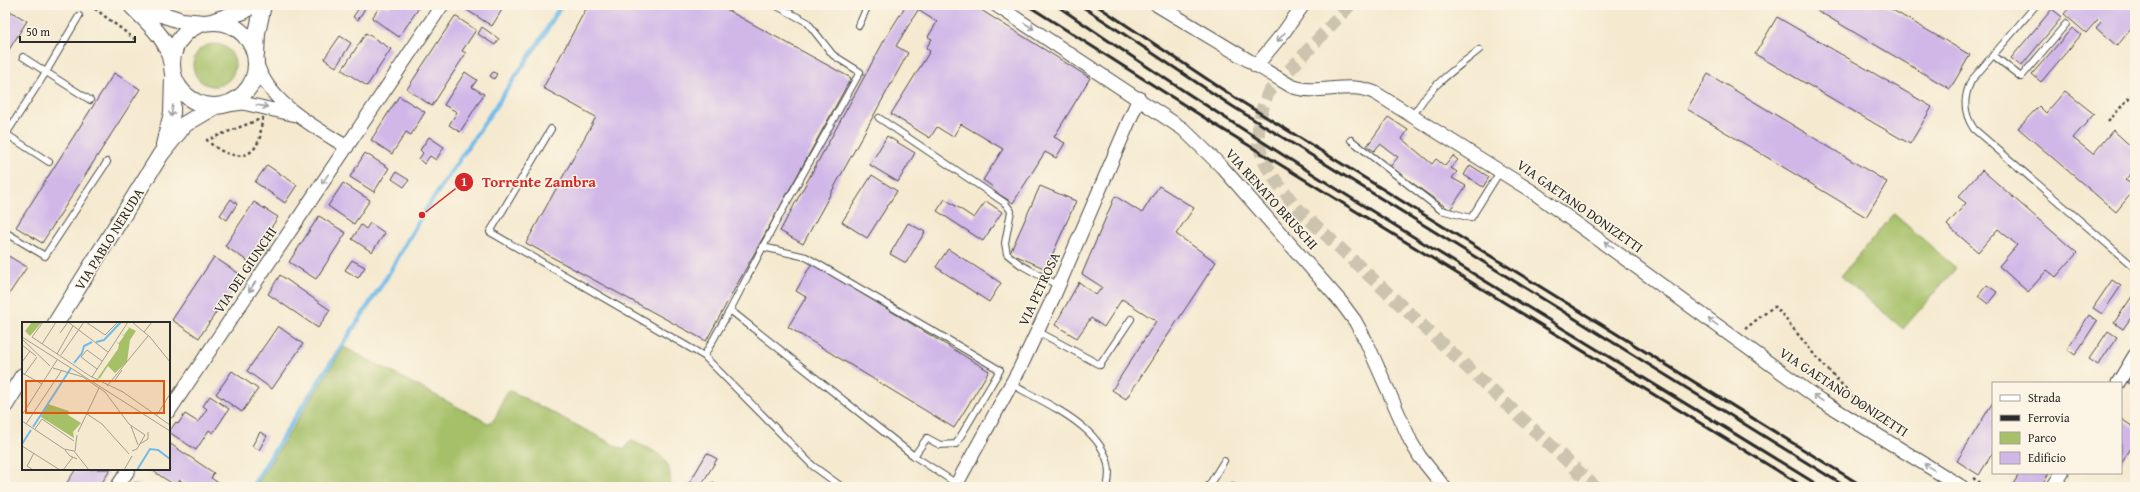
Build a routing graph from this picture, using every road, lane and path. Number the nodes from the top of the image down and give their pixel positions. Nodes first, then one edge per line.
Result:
1 (90, 5) edge
2 (131, 5) edge
3 (134, 5) edge
4 (251, 5) edge
5 (263, 5) edge
6 (442, 5) edge
7 (775, 5) edge
8 (868, 5) edge
9 (996, 5) edge
10 (1157, 5) edge
11 (1303, 5) edge
12 (2036, 5) edge
13 (79, 16) dead end
14 (207, 23) junction
15 (860, 24) dead end
16 (2066, 24) dead end
17 (136, 40) dead end
18 (1479, 50) dead end
19 (1993, 55) junction
20 (23, 57) dead end
21 (256, 59) junction
22 (1256, 66) junction
23 (172, 67) junction
24 (46, 72) junction
25 (2135, 91) edge
26 (1139, 98) junction
27 (90, 100) dead end
28 (221, 106) junction
29 (296, 115) junction
30 (1413, 116) junction
31 (263, 118) joint
32 (879, 118) dead end
33 (2108, 122) dead end
34 (551, 130) dead end
35 (5, 134) edge
36 (1351, 140) dead end
37 (347, 147) junction
38 (161, 154) junction
39 (49, 162) dead end
40 (107, 162) dead end
41 (1501, 170) junction
42 (5, 232) edge
43 (763, 247) junction
44 (2135, 268) edge
45 (1059, 286) junction
46 (730, 310) junction
47 (1131, 319) dead end
48 (57, 322) edge
49 (1037, 332) junction
50 (1734, 337) junction
51 (2135, 355) edge
52 (704, 356) junction
53 (22, 378) edge
54 (2119, 382) edge
55 (1011, 384) junction
56 (5, 405) edge
57 (170, 409) edge
58 (1887, 423) dead end
59 (914, 456) junction
60 (1224, 461) dead end
61 (129, 470) edge
62 (2061, 474) edge
63 (1968, 475) dead end
64 (956, 485) edge
65 (117, 487) edge
66 (842, 487) edge
67 (1107, 487) edge
68 (1208, 487) edge
69 (1444, 487) edge
70 (1962, 487) edge
71 (1987, 487) edge
72 (2054, 487) edge

1 - 17 path
2 - 23 street
3 - 14 street
4 - 14 street
5 - 21 street
6 - 37 street, VIA DEI GIUNCHI
7 - 43 lane
8 - 15 lane
9 -> 26 street, VIA RENATO BRUSCHI
10 - 22 street, VIA GAETANO DONIZETTI
11 -> 22 street
12 - 19 lane
13 - 24 lane
14 - 21 street
14 - 23 street
16 - 19 lane
18 - 30 lane
19 - 44 lane
20 - 24 lane
21 - 28 street
21 - 29 street
22 - 30 street, VIA GAETANO DONIZETTI
23 - 28 street
23 -> 38 street, VIA PABLO NERUDA
24 - 27 lane
24 - 35 lane
25 - 33 path
26 - 45 street, VIA PETROSA
26 - 69 street, VIA RENATO BRUSCHI
28 -> 29 street
28 - 38 street, VIA PABLO NERUDA
29 - 37 street
30 - 41 street, VIA GAETANO DONIZETTI
31 - 31 path
32 - 45 lane
34 - 52 lane
35 - 39 lane
36 - 41 lane
37 -> 57 street, VIA DEI GIUNCHI
38 - 48 street, VIA PABLO NERUDA
40 - 42 lane
50 -> 41 street, VIA GAETANO DONIZETTI
43 - 46 lane
43 - 59 lane
45 - 49 street, VIA PETROSA
46 - 52 lane
46 - 59 lane
47 - 49 lane
49 - 55 street, VIA PETROSA
50 - 58 path
70 -> 50 street, VIA GAETANO DONIZETTI
51 - 54 street
52 - 66 lane
53 - 56 street
55 - 64 street, VIA PETROSA
55 - 67 lane
59 - 64 lane
60 - 68 lane
61 - 65 street
62 - 72 street
63 - 71 path

